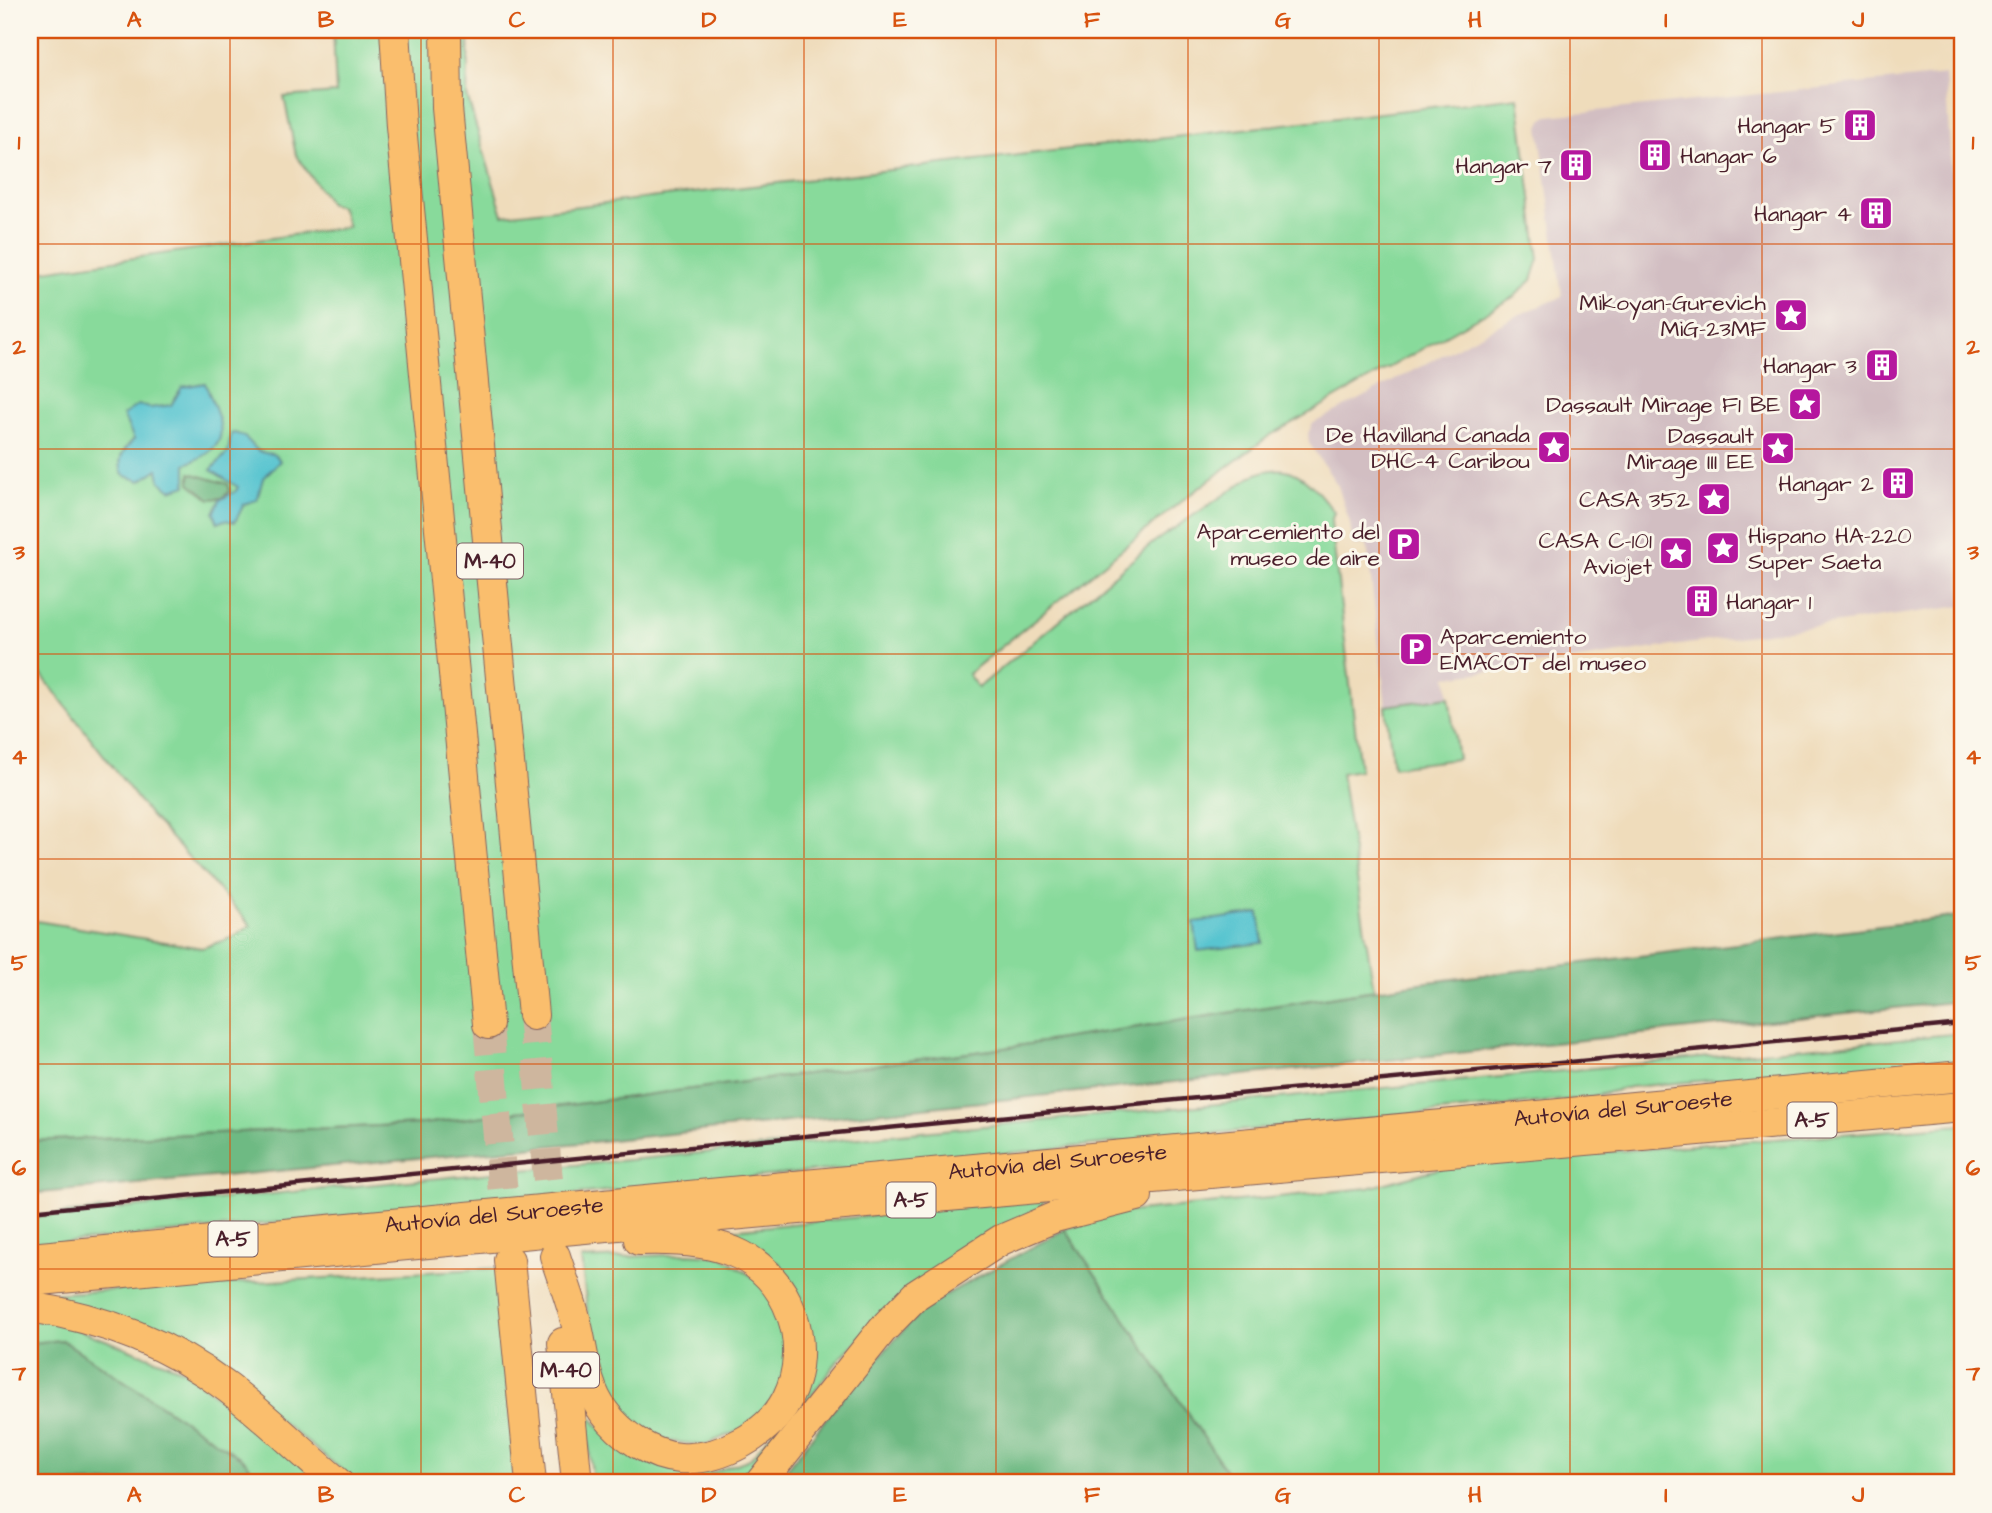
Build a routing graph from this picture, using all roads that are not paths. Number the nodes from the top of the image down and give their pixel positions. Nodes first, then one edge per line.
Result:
1 (395, 30) edge
2 (446, 30) edge
3 (533, 1015) tunnel mouth
4 (488, 1024) tunnel mouth
5 (1962, 1076) edge
6 (1962, 1108) edge
7 (1318, 1166) junction
8 (30, 1258) edge
9 (509, 1259) tunnel mouth
10 (271, 1260) junction
11 (30, 1281) edge
12 (30, 1307) edge
13 (338, 1483) edge
14 (531, 1483) edge
15 (577, 1483) edge
16 (760, 1483) edge

1 - 4 highway, M-40
2 - 3 highway, M-40
5 - 8 highway, Autovía del Suroeste / A-5
6 - 7 highway, Autovía del Suroeste / A-5
7 - 10 highway, Autovía del Suroeste / A-5
7 - 16 highway
9 - 14 highway, M-40
10 - 11 highway, Autovía del Suroeste / A-5
10 - 15 highway, M-40
12 - 13 highway

